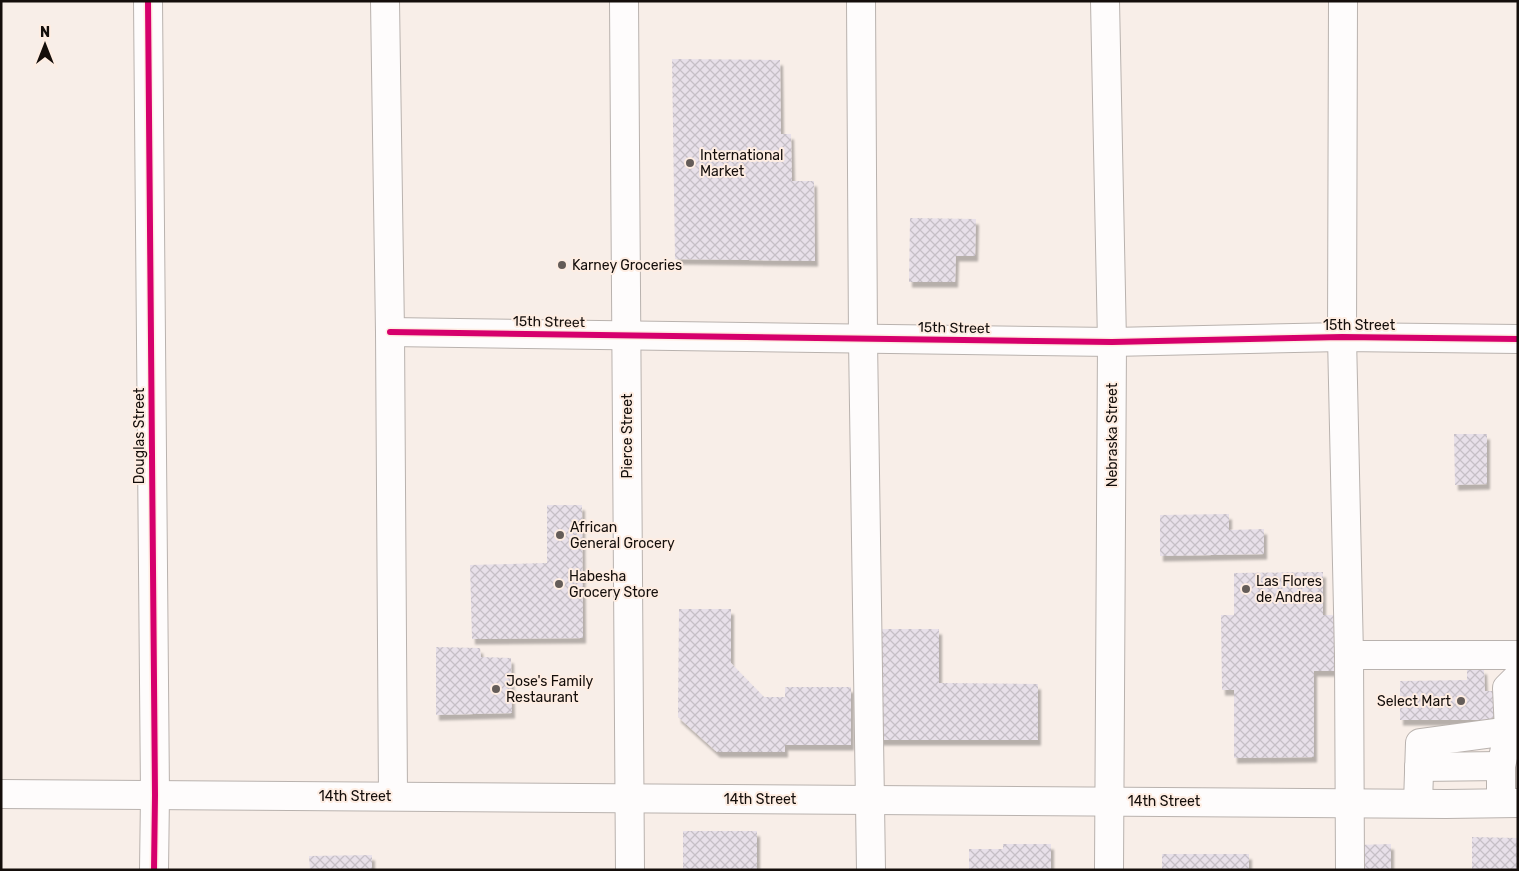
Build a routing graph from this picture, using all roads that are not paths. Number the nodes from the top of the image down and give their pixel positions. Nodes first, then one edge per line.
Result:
1 (148, 1) edge
2 (386, 1) edge
3 (624, 1) edge
4 (861, 1) edge
5 (1105, 1) edge
6 (1343, 1) edge
7 (390, 332) junction
8 (626, 336) junction
9 (1342, 337) junction
10 (1518, 339) edge
11 (863, 340) junction
12 (1112, 342) junction
13 (1349, 655) junction
14 (1518, 655) edge
15 (1518, 677) edge
16 (1513, 730) edge
17 (1501, 766) junction
18 (1419, 767) junction
19 (1, 794) edge
20 (155, 795) junction
21 (393, 796) junction
22 (629, 799) junction
23 (871, 799) junction
24 (1110, 801) junction
25 (1350, 803) junction
26 (1418, 803) junction
27 (1509, 803) edge
28 (154, 870) edge
29 (630, 870) edge
30 (871, 870) edge
31 (1109, 870) edge
32 (1350, 870) edge

1 - 20 main road, Douglas Street
2 - 7 main road
3 - 8 main road, Pierce Street
4 - 11 main road
5 - 12 main road, Nebraska Street
6 - 9 main road
7 - 8 main road, 15th Street
7 - 21 main road
8 - 11 main road, 15th Street
8 - 22 main road, Pierce Street
9 - 10 main road, 15th Street
9 - 12 main road, 15th Street
9 - 13 main road
11 - 12 main road, 15th Street
11 - 23 main road
12 - 24 main road, Nebraska Street
13 - 14 main road
13 - 25 main road
15 - 16 main road
16 - 17 main road
16 - 18 main road
17 - 18 main road
17 - 27 main road
18 - 26 main road
19 - 20 main road, 14th Street
20 - 21 main road, 14th Street
20 - 28 main road, Douglas Street
21 - 22 main road, 14th Street
22 - 23 main road, 14th Street
22 - 29 main road, Pierce Street
23 - 24 main road, 14th Street
23 - 30 main road
24 - 25 main road, 14th Street
24 - 31 main road, Nebraska Street
25 - 26 main road, 14th Street
25 - 32 main road
26 - 27 main road, 14th Street

